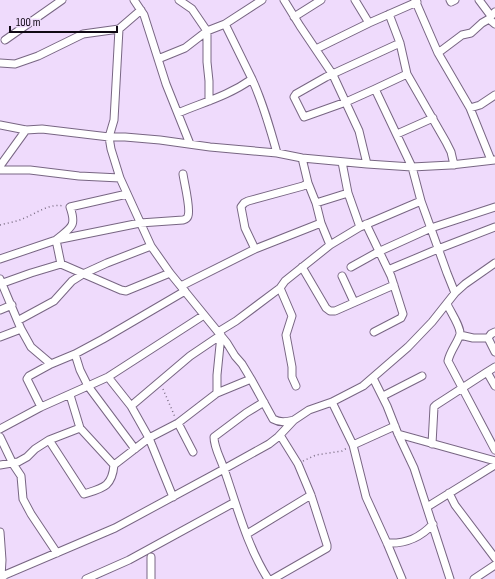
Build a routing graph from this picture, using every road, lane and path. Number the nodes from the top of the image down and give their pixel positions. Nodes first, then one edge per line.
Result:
1 (62, 0) edge
2 (134, 0) edge
3 (179, 0) edge
4 (262, 0) edge
5 (284, 0) edge
6 (321, 0) edge
7 (355, 0) edge
8 (450, 0) edge
9 (455, 0) edge
10 (479, 0) edge
11 (416, 1) edge
12 (141, 10) junction
13 (495, 12) edge
14 (389, 14) junction
15 (294, 17) junction
16 (369, 23) junction
17 (225, 24) junction
18 (495, 24) edge
19 (119, 29) junction
20 (207, 31) junction
21 (5, 40) dead end
22 (400, 43) junction
23 (316, 49) junction
24 (438, 53) junction
25 (158, 59) junction
26 (0, 63) edge
27 (408, 74) junction
28 (333, 75) junction
29 (252, 79) junction
30 (376, 89) junction
31 (495, 95) edge
32 (209, 101) junction
33 (346, 102) junction
34 (470, 108) junction
35 (178, 112) junction
36 (432, 118) junction
37 (0, 125) edge
38 (26, 130) junction
39 (396, 134) junction
40 (109, 138) junction
41 (190, 144) junction
42 (277, 153) junction
43 (302, 158) junction
44 (493, 160) edge
45 (342, 162) junction
46 (367, 164) junction
47 (454, 164) junction
48 (0, 166) edge
49 (412, 167) junction
50 (0, 170) edge
51 (183, 174) dead end
52 (120, 178) junction
53 (308, 183) junction
54 (348, 193) junction
55 (127, 194) junction
56 (421, 201) junction
57 (316, 203) junction
58 (70, 207) junction
59 (495, 207) edge
60 (140, 223) junction
61 (321, 223) junction
62 (0, 226) edge
63 (363, 226) junction
64 (495, 227) edge
65 (431, 228) junction
66 (56, 240) junction
67 (330, 245) junction
68 (151, 246) junction
69 (255, 249) junction
70 (438, 249) junction
71 (378, 252) junction
72 (0, 259) edge
73 (495, 263) edge
74 (61, 264) junction
75 (302, 267) junction
76 (351, 267) dead end
77 (388, 270) junction
78 (170, 273) junction
79 (83, 274) junction
80 (342, 276) dead end
81 (1, 281) edge
82 (394, 285) junction
83 (183, 288) junction
84 (280, 288) junction
85 (455, 293) junction
86 (354, 302) junction
87 (447, 304) junction
88 (12, 305) junction
89 (0, 310) edge
90 (204, 315) junction
91 (18, 320) junction
92 (21, 329) junction
93 (374, 332) dead end
94 (495, 332) edge
95 (220, 334) junction
96 (460, 335) junction
97 (0, 337) edge
98 (488, 338) junction
99 (495, 352) edge
100 (75, 354) junction
101 (51, 364) junction
102 (495, 367) edge
103 (487, 372) junction
104 (422, 376) dead end
105 (108, 377) junction
106 (373, 378) junction
107 (251, 379) junction
108 (160, 382) junction
109 (88, 386) junction
110 (296, 386) dead end
111 (495, 386) edge
112 (461, 388) junction
113 (217, 393) junction
114 (70, 395) junction
115 (382, 396) junction
116 (264, 402) junction
117 (332, 402) junction
118 (131, 406) junction
119 (41, 407) junction
120 (294, 420) junction
121 (178, 423) junction
122 (395, 426) junction
123 (80, 428) junction
124 (0, 429) edge
125 (398, 434) junction
126 (280, 435) junction
127 (0, 437) edge
128 (149, 438) junction
129 (49, 440) junction
130 (432, 444) junction
131 (353, 445) junction
132 (135, 449) junction
133 (495, 450) edge
134 (193, 452) dead end
135 (495, 462) edge
136 (13, 464) junction
137 (298, 464) junction
138 (0, 465) edge
139 (114, 465) junction
140 (495, 465) edge
141 (224, 469) junction
142 (450, 493) junction
143 (312, 495) junction
144 (173, 497) junction
145 (235, 502) junction
146 (427, 507) junction
147 (433, 524) junction
148 (0, 532) edge
149 (247, 534) junction
150 (387, 543) junction
151 (57, 553) junction
152 (151, 557) dead end
153 (495, 558) edge
154 (495, 565) edge
155 (1, 578) edge
156 (86, 579) edge
157 (151, 579) edge
158 (268, 579) edge
159 (273, 579) edge
160 (402, 579) edge
161 (450, 579) edge
162 (474, 579) edge

1 - 21 street
2 - 12 street
3 - 20 street
4 - 17 street
5 - 15 street
6 - 15 street
7 - 16 street
8 - 9 street
10 - 13 street
11 - 14 street
11 - 24 street
12 - 19 street
12 - 25 street
14 - 16 street
14 - 22 street
15 - 23 street
16 - 23 street
17 - 20 street
17 - 29 street
18 - 24 street
19 - 26 street
19 - 40 street
20 - 25 street
20 - 32 street
22 - 27 street
22 - 28 street
23 - 28 street
24 - 34 street
25 - 35 street
27 - 30 street
27 - 36 street
28 - 33 street
28 - 33 street
29 - 32 street
29 - 42 street
30 - 33 street
30 - 39 street
31 - 34 street
32 - 35 street
33 - 46 street
34 - 44 street
35 - 41 street
36 - 39 street
36 - 47 street
37 - 38 street
38 - 40 street
38 - 48 street
39 - 49 street
40 - 41 street
40 - 52 street
41 - 42 street
42 - 43 street
43 - 45 street
43 - 53 street
44 - 47 street
45 - 46 street
45 - 54 street
46 - 49 street
47 - 49 street
49 - 56 street
50 - 52 street
51 - 60 street
52 - 55 street
53 - 57 street
53 - 69 street
54 - 57 street
54 - 63 street
55 - 58 street
55 - 60 street
56 - 63 street
56 - 65 street
57 - 61 street
58 - 62 path
58 - 66 street
59 - 65 street
60 - 66 street
60 - 68 street
61 - 67 street
61 - 69 street
63 - 67 street
63 - 71 street
64 - 70 street
65 - 70 street
65 - 71 street
66 - 72 street
66 - 74 street
67 - 75 street
68 - 78 street
68 - 79 street
69 - 83 street
70 - 77 street
70 - 85 street
71 - 76 street
71 - 77 street
73 - 85 street
74 - 79 street
74 - 81 street
75 - 84 street
75 - 86 street
77 - 82 street
78 - 79 street
78 - 83 street
79 - 91 street
80 - 86 street
81 - 88 street
82 - 86 street
82 - 93 street
83 - 90 street
83 - 100 street
84 - 95 street
84 - 110 street
85 - 87 street
87 - 96 street
87 - 106 street
88 - 89 street
88 - 91 street
90 - 95 street
90 - 105 street
91 - 92 street
92 - 97 street
92 - 101 street
94 - 98 street
95 - 107 street
95 - 108 street
95 - 113 street
96 - 98 street
96 - 112 street
98 - 99 street
100 - 101 street
100 - 109 street
101 - 119 street
102 - 103 street
103 - 111 street
103 - 112 street
104 - 115 street
105 - 109 street
105 - 118 street
106 - 115 street
106 - 117 street
107 - 113 street
107 - 116 street
108 - 118 street
108 - 121 path
109 - 114 street
109 - 132 street
112 - 130 street
112 - 133 street
113 - 121 street
114 - 119 street
114 - 123 street
115 - 122 street
116 - 120 street
116 - 141 street
117 - 120 street
117 - 131 street
118 - 128 street
119 - 124 street
120 - 126 street
121 - 128 street
121 - 134 street
122 - 125 street
122 - 131 street
123 - 129 street
123 - 139 street
125 - 130 street
125 - 146 street
126 - 137 street
126 - 141 street
127 - 136 street
128 - 132 street
128 - 144 street
129 - 136 street
129 - 139 street
130 - 135 street
131 - 137 path
131 - 150 street
132 - 139 street
136 - 138 street
136 - 151 street
137 - 143 street
140 - 142 street
141 - 144 street
141 - 145 street
142 - 146 street
142 - 153 street
143 - 149 street
143 - 159 street
144 - 151 street
145 - 149 street
145 - 156 street
146 - 147 street
147 - 150 street
147 - 161 street
148 - 155 street
149 - 158 street
150 - 160 street
151 - 155 street
152 - 157 street
154 - 162 street

